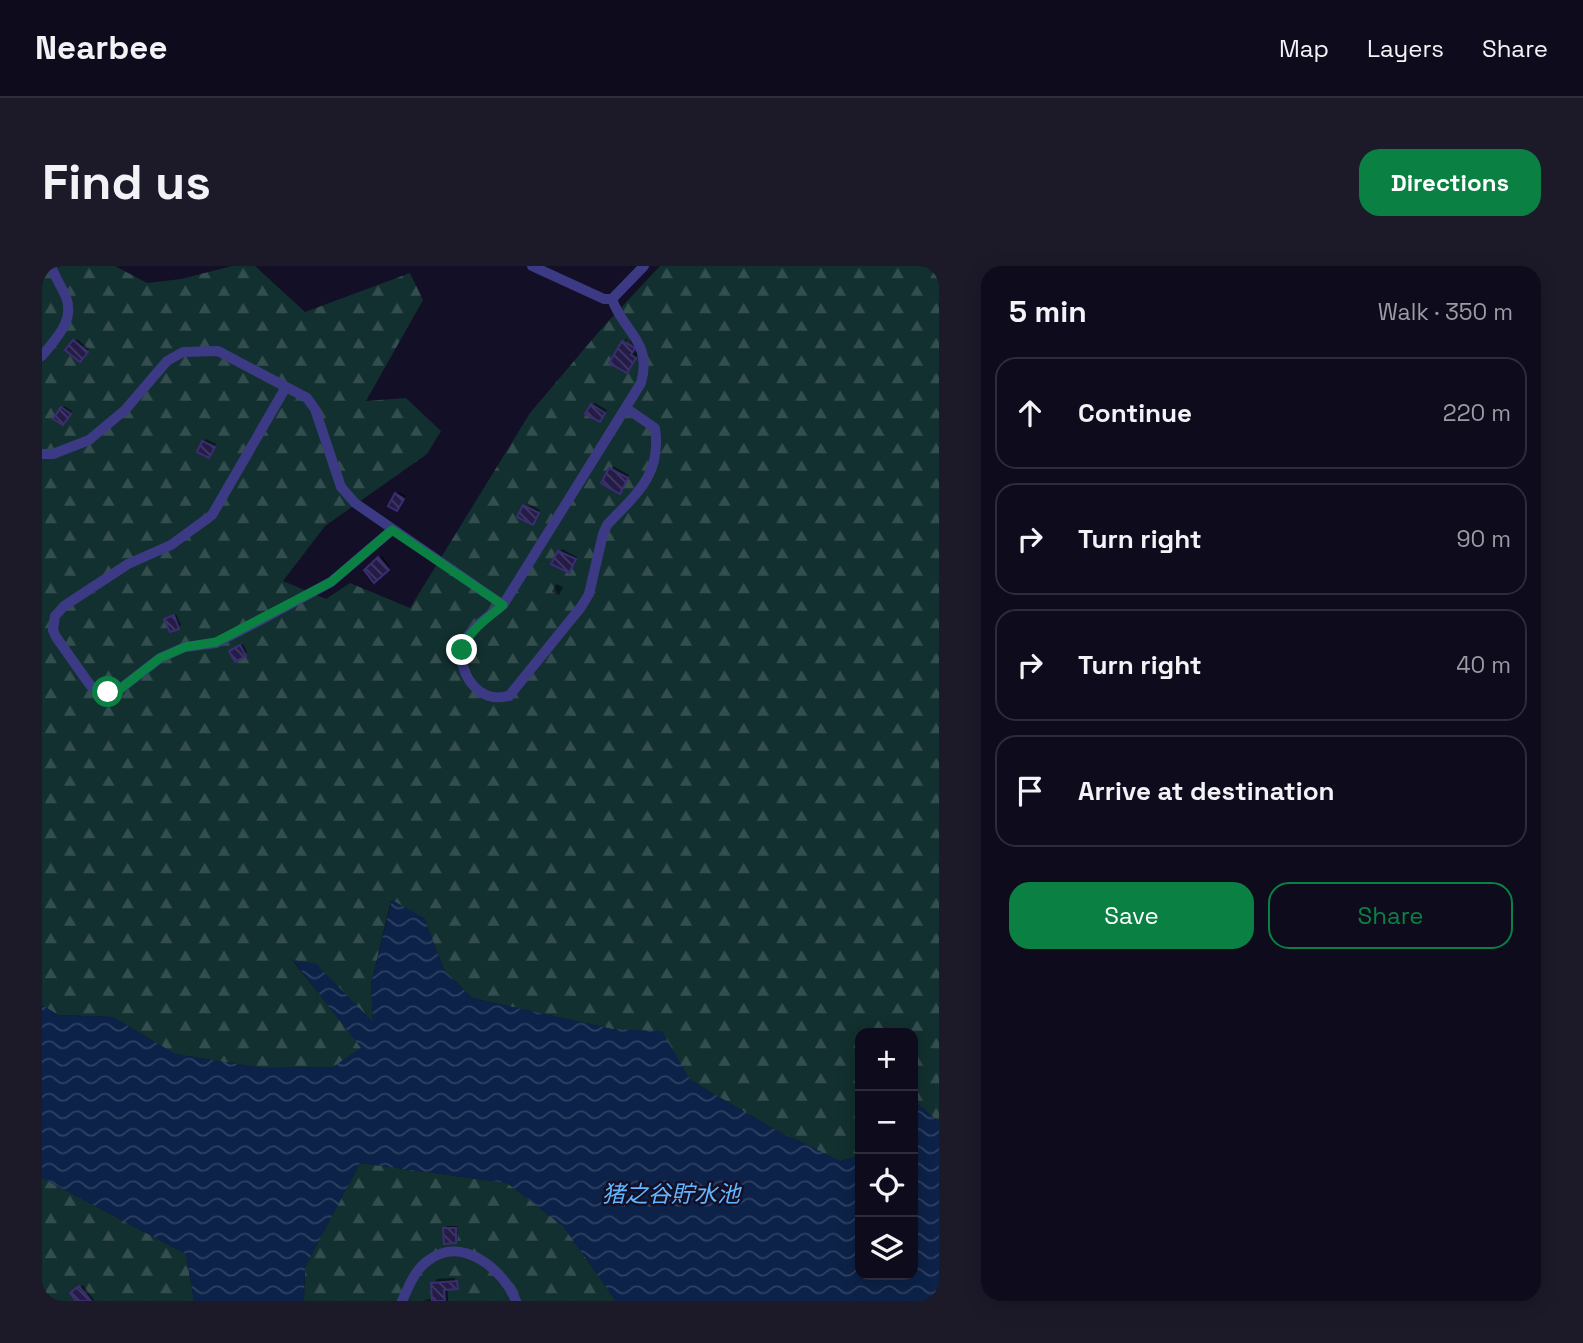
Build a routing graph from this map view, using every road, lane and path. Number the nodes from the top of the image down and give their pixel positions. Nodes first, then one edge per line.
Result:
1 (51, 266) edge
2 (532, 266) edge
3 (644, 266) edge
4 (612, 299) junction
5 (42, 356) edge
6 (286, 387) junction
7 (626, 408) junction
8 (42, 454) edge
9 (392, 530) junction
10 (503, 605) junction
11 (402, 1301) edge
12 (516, 1301) edge

1 - 5 street
2 - 4 street
3 - 4 street
4 - 7 street
6 - 8 street
6 - 9 street
6 - 9 street
7 - 10 street
7 - 10 street
9 - 10 street
11 - 12 street

